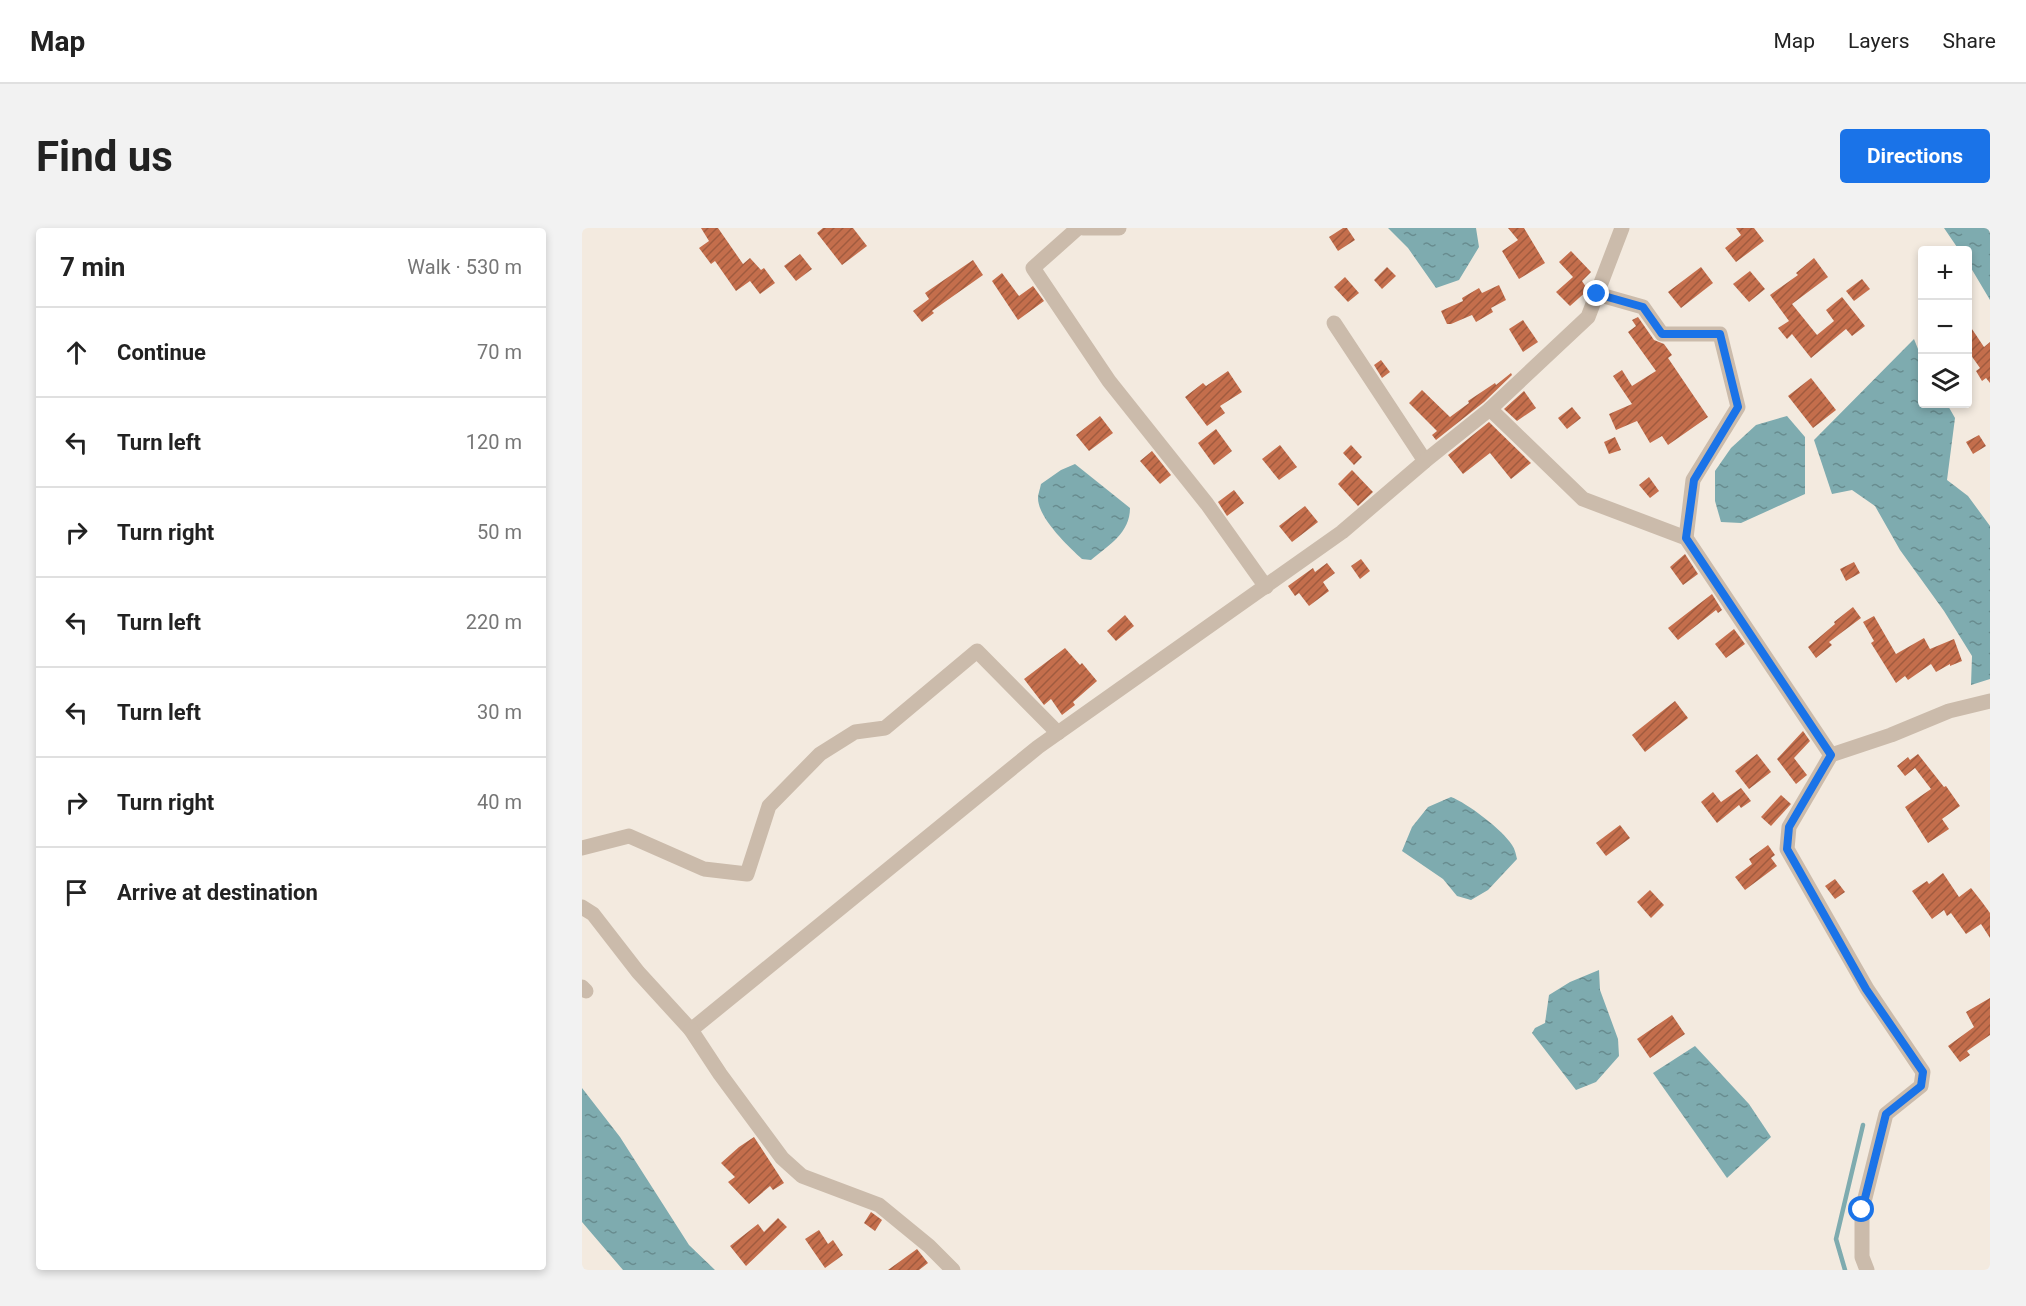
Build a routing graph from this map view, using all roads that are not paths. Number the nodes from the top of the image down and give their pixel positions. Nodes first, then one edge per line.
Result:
1 (1078, 228) edge
2 (1083, 228) edge
3 (1119, 228) edge
4 (1622, 228) edge
5 (1597, 294) junction
6 (1334, 323) dead end
7 (1490, 409) junction
8 (1425, 460) junction
9 (1686, 538) junction
10 (1266, 587) junction
11 (1990, 701) edge
12 (1058, 733) junction
13 (1831, 755) junction
14 (582, 848) edge
15 (582, 907) edge
16 (691, 1030) junction
17 (953, 1270) edge
18 (1867, 1270) edge

1 - 10 street
2 - 3 street
4 - 5 street
5 - 7 street
5 - 9 street
6 - 8 street
7 - 8 street
7 - 9 street
8 - 10 street
9 - 13 street
10 - 12 street
11 - 13 street
12 - 14 street
12 - 16 street
13 - 18 street
15 - 16 street
16 - 17 street

